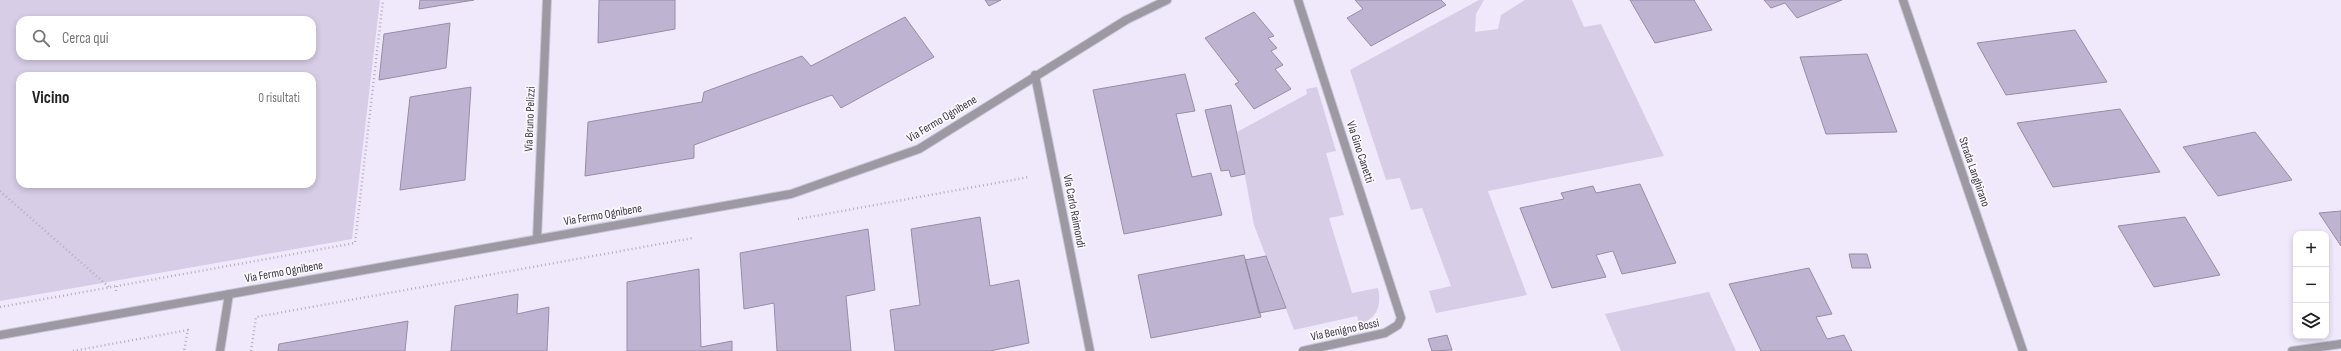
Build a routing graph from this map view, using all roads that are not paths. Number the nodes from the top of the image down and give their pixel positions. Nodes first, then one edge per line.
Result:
1 (547, 0) edge
2 (1167, 0) edge
3 (1298, 0) edge
4 (1903, 0) edge
5 (1035, 75) junction
6 (537, 239) junction
7 (229, 294) junction
8 (1400, 310) joint
9 (0, 335) edge
10 (2341, 344) edge
11 (220, 351) edge
12 (1090, 351) edge
13 (1303, 351) edge
14 (2023, 351) edge
15 (2292, 351) edge

1 - 6 street, Via Bruno Pelizzi
2 - 5 street, Via Fermo Ognibene
3 - 8 street, Via Gino Canetti
4 - 14 street, Strada Langhirano
5 - 6 street, Via Fermo Ognibene
5 - 12 street, Via Carlo Raimondi
6 - 7 street, Via Fermo Ognibene
7 - 9 street, Via Fermo Ognibene
7 - 11 street
8 - 13 street, Via Benigno Bossi
10 - 15 street

